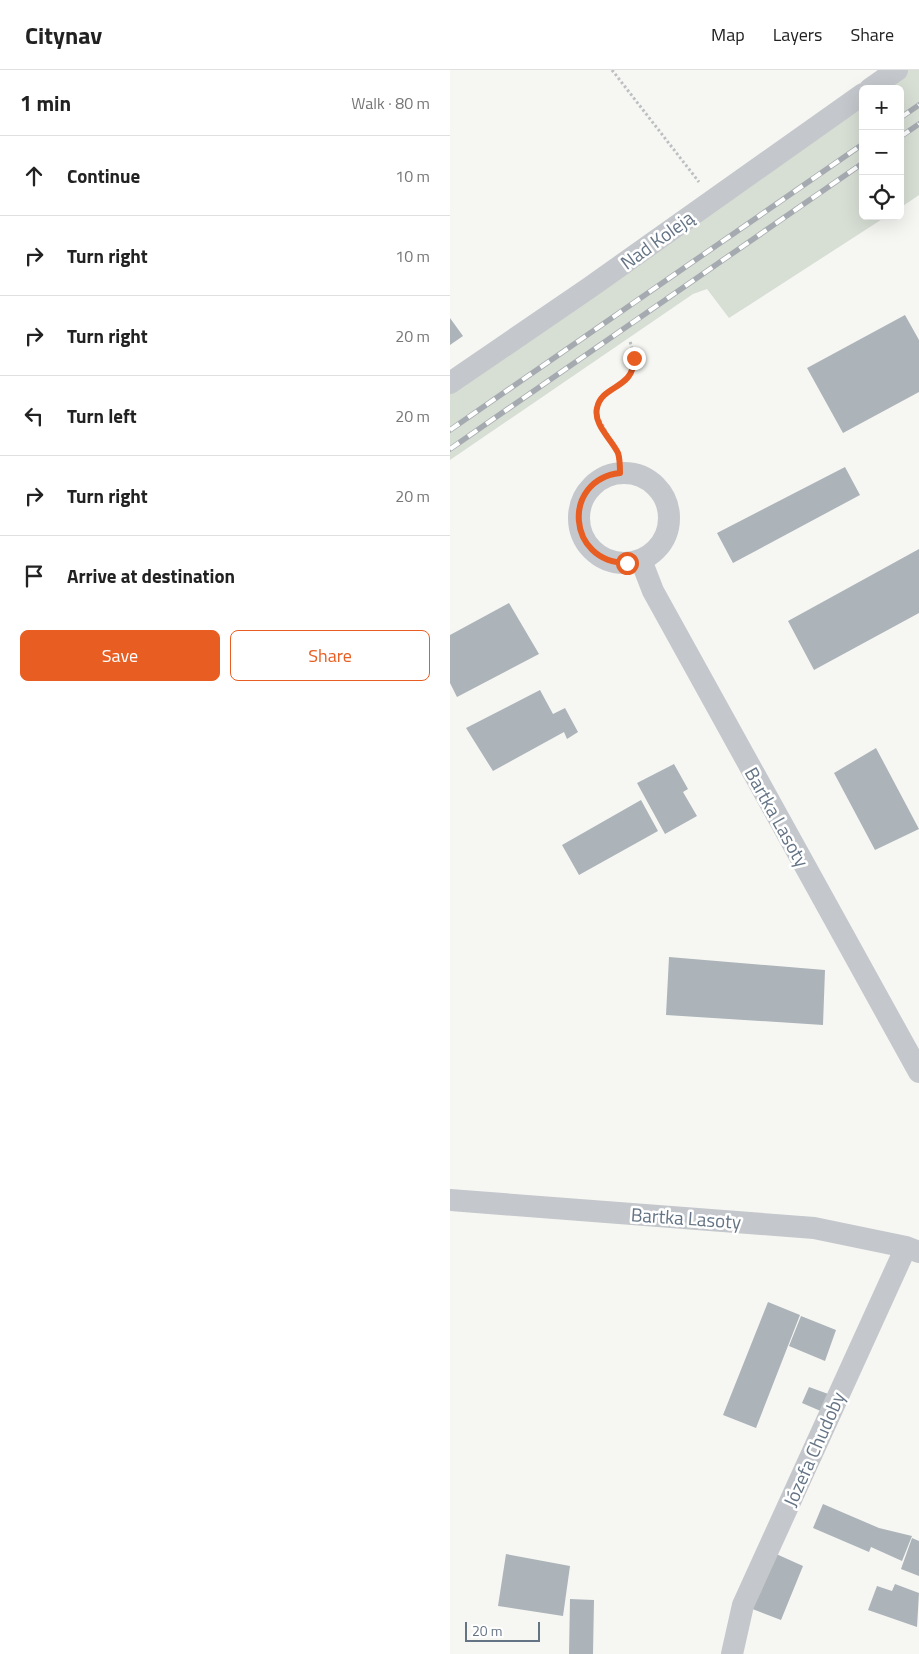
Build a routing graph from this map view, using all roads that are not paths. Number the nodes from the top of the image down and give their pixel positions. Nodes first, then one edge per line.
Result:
1 (897, 70) edge
2 (876, 85) edge
3 (859, 97) edge
4 (450, 383) edge
5 (641, 560) junction
6 (919, 1072) edge
7 (450, 1200) edge
8 (912, 1249) edge
9 (732, 1654) edge

1 - 2 street
3 - 4 street, Nad Koleją
5 - 5 street
5 - 6 street, Bartka Lasoty
7 - 8 street, Bartka Lasoty
8 - 9 street, Józefa Chudoby

